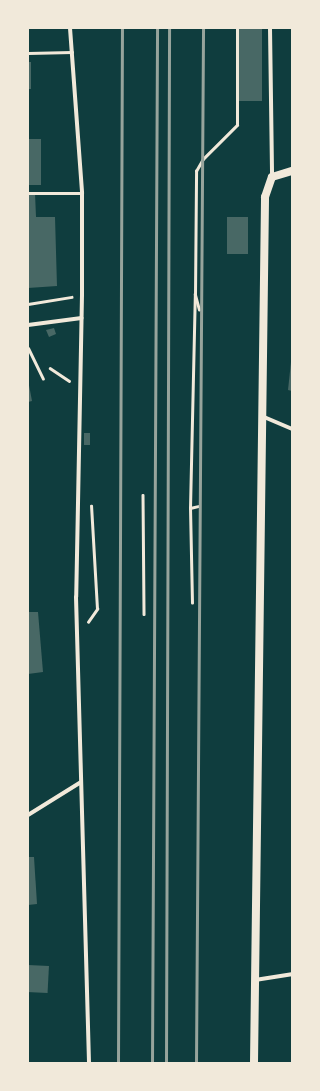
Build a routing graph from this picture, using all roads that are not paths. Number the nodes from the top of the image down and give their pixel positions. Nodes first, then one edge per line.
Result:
1 (70, 28) edge
2 (270, 28) edge
3 (72, 52) junction
4 (28, 53) edge
5 (292, 171) edge
6 (272, 177) junction
7 (28, 193) edge
8 (82, 193) junction
9 (82, 318) junction
10 (28, 324) edge
11 (28, 348) edge
12 (43, 379) dead end
13 (264, 417) junction
14 (292, 429) edge
15 (82, 782) junction
16 (28, 815) edge
17 (292, 974) edge
18 (255, 980) junction
19 (90, 1063) edge
20 (254, 1063) edge

1 - 3 street
2 - 6 street
3 - 4 lane
3 - 8 street
5 - 6 main road
6 - 13 main road
7 - 8 lane
8 - 9 street
9 - 10 street
9 - 15 street
11 - 12 lane
13 - 14 street
13 - 18 main road
15 - 16 street
15 - 19 street
17 - 18 street
18 - 20 main road

